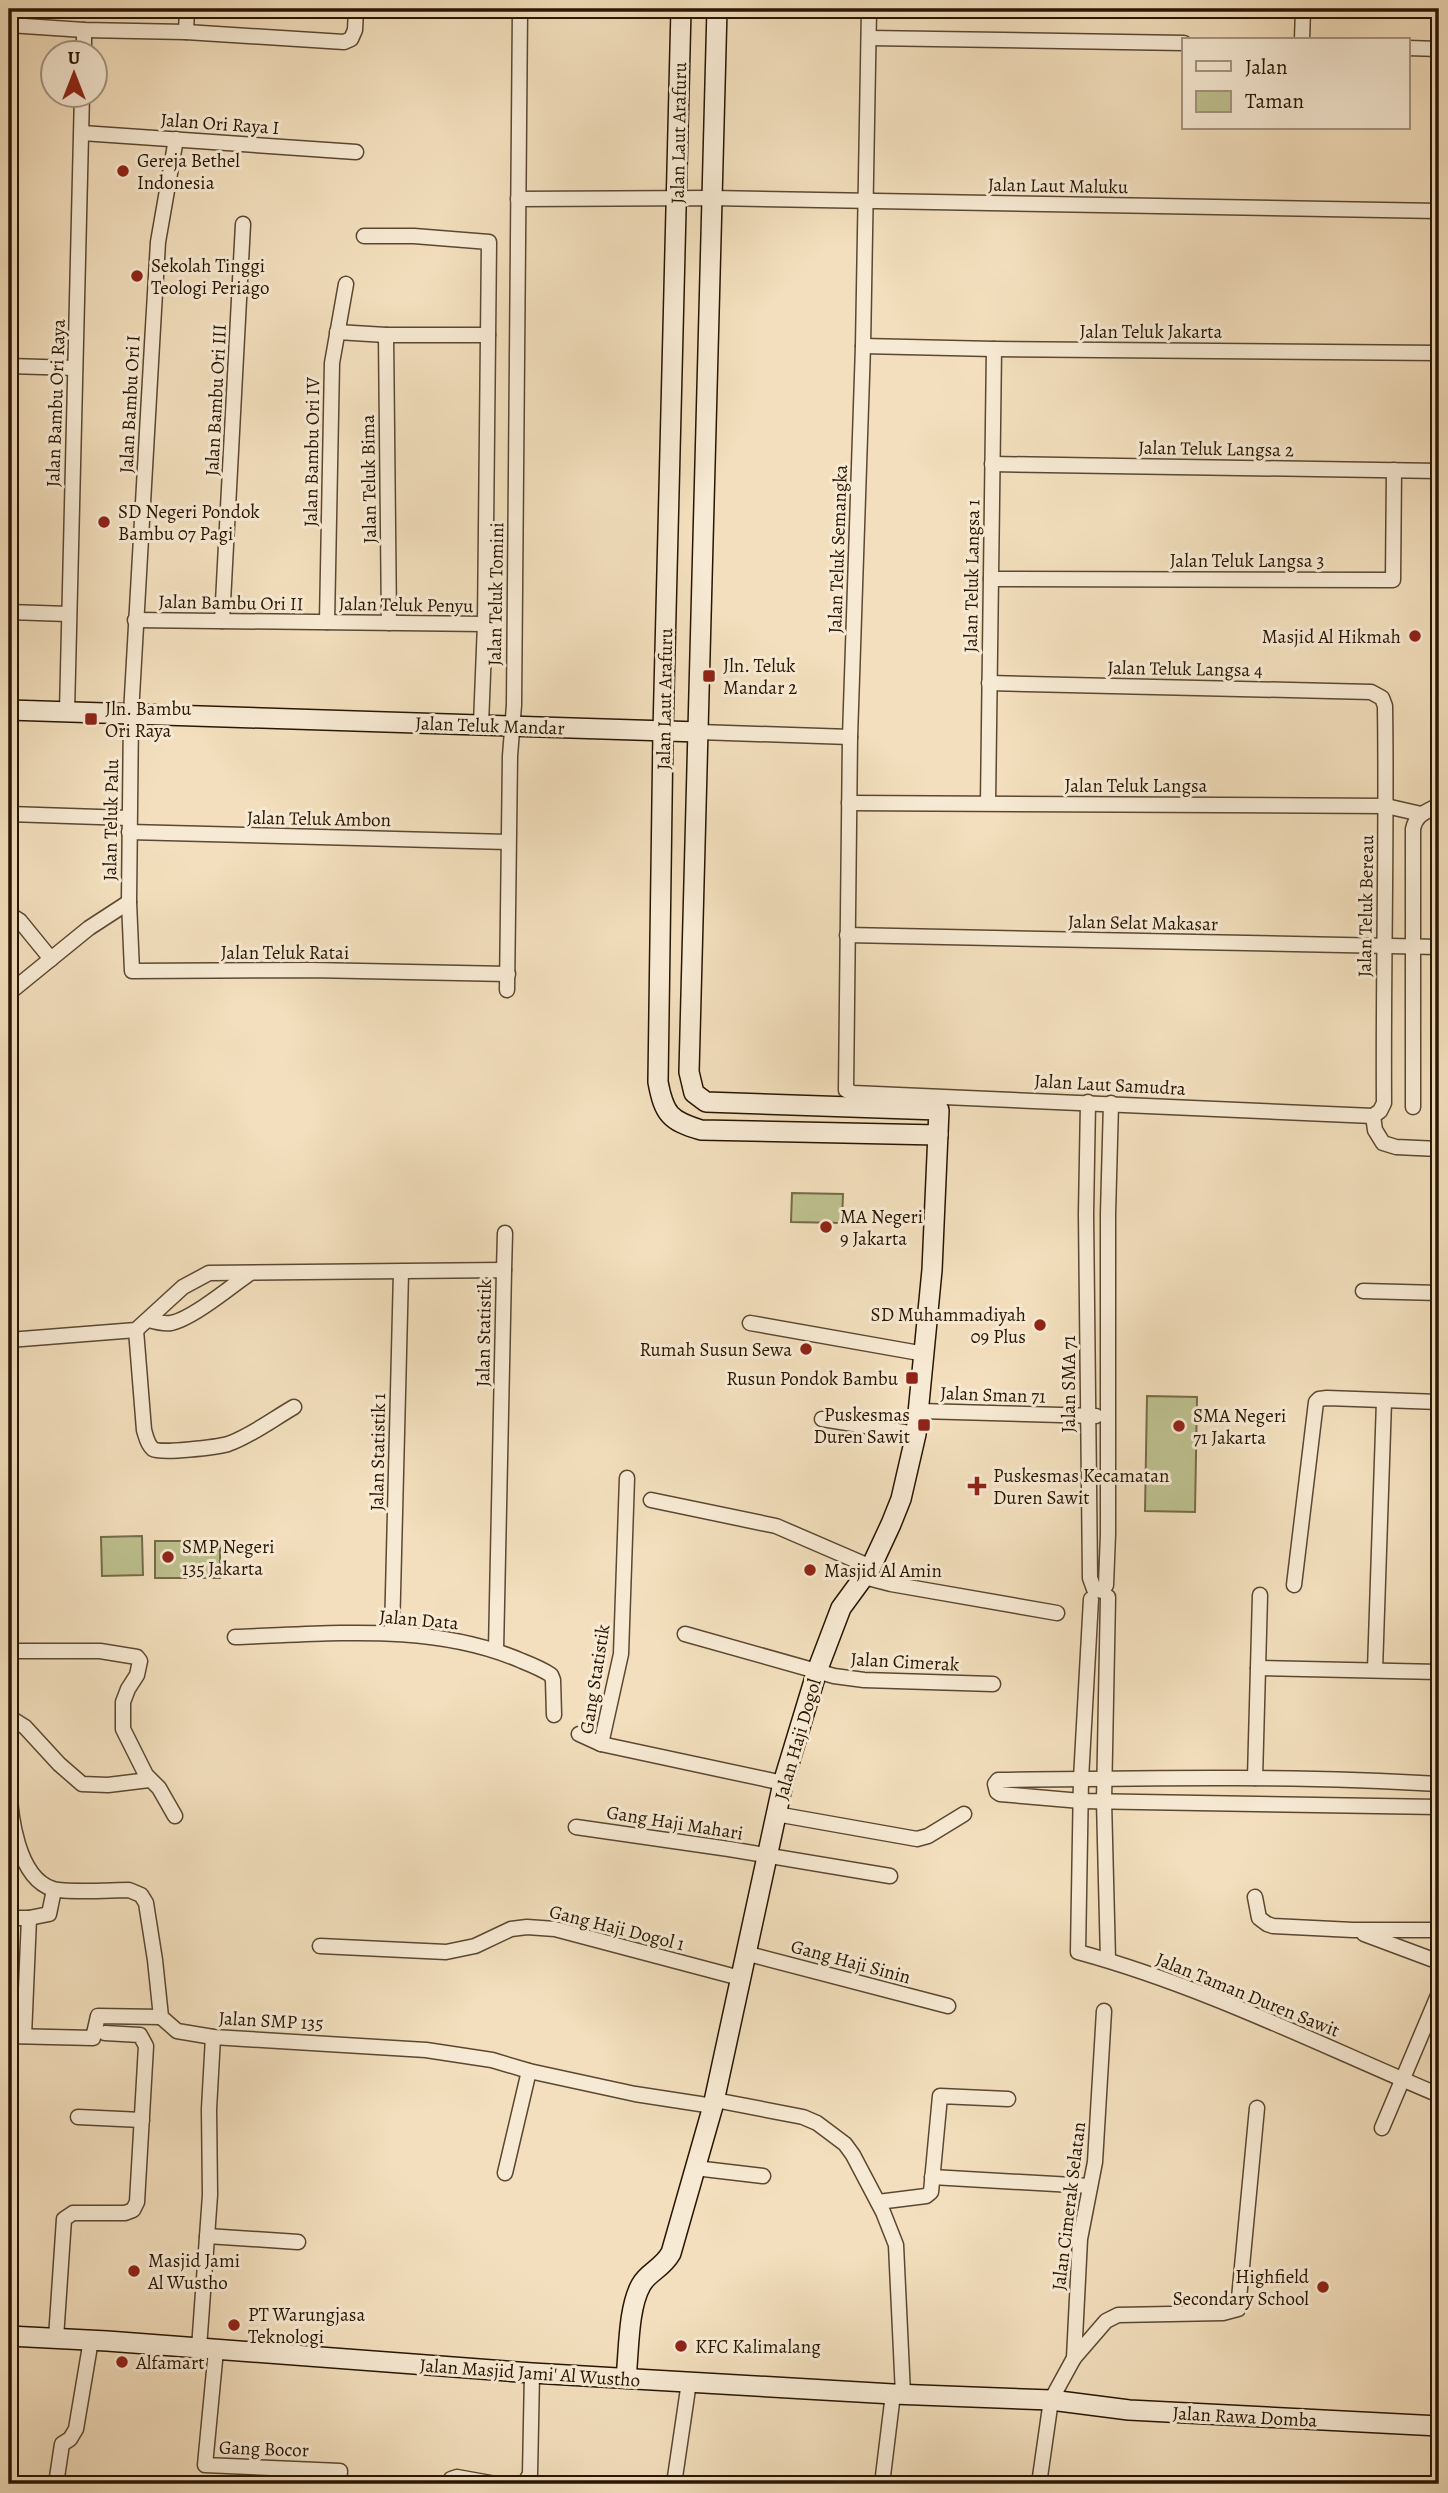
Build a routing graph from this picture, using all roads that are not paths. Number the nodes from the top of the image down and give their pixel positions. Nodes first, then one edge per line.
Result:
1 (187, 9) edge
2 (356, 9) edge
3 (520, 9) edge
4 (681, 9) edge
5 (717, 9) edge
6 (869, 9) edge
7 (1303, 9) edge
8 (9, 25) edge
9 (84, 30) junction
10 (186, 32) junction
11 (84, 38) edge
12 (869, 38) junction
13 (1302, 38) edge
14 (1182, 43) edge
15 (1410, 48) edge
16 (1439, 49) edge
17 (82, 108) edge
18 (82, 133) junction
19 (176, 139) junction
20 (356, 152) dead end
21 (676, 198) junction
22 (712, 198) junction
23 (518, 199) junction
24 (866, 201) junction
25 (1439, 211) edge
26 (243, 223) dead end
27 (364, 236) dead end
28 (346, 284) dead end
29 (337, 332) junction
30 (386, 335) junction
31 (488, 335) junction
32 (863, 346) junction
33 (994, 349) junction
34 (1439, 353) edge
35 (9, 366) edge
36 (75, 368) junction
37 (992, 464) junction
38 (1394, 470) junction
39 (1439, 471) edge
40 (991, 579) junction
41 (9, 612) edge
42 (68, 614) junction
43 (135, 620) junction
44 (222, 621) junction
45 (327, 622) junction
46 (389, 623) junction
47 (485, 624) junction
48 (989, 683) junction
49 (1379, 694) joint
50 (9, 710) edge
51 (67, 712) junction
52 (131, 714) junction
53 (481, 724) junction
54 (512, 726) junction
55 (663, 732) junction
56 (699, 732) junction
57 (850, 737) junction
58 (849, 803) junction
59 (988, 803) junction
60 (1386, 806) junction
61 (1433, 810) edge
62 (9, 814) edge
63 (129, 825) junction
64 (508, 842) junction
65 (129, 902) junction
66 (9, 914) edge
67 (847, 935) junction
68 (1383, 947) junction
69 (1412, 947) junction
70 (1439, 947) edge
71 (51, 959) junction
72 (508, 974) junction
73 (507, 990) dead end
74 (9, 993) edge
75 (846, 1090) joint
76 (1088, 1102) junction
77 (939, 1103) junction
78 (1111, 1103) junction
79 (1413, 1107) dead end
80 (1373, 1115) junction
81 (938, 1135) junction
82 (1439, 1149) edge
83 (1086, 1214) junction
84 (1108, 1214) junction
85 (505, 1233) dead end
86 (504, 1270) junction
87 (401, 1272) junction
88 (250, 1273) junction
89 (1363, 1291) dead end
90 (1439, 1293) edge
91 (149, 1320) junction
92 (750, 1323) dead end
93 (136, 1330) junction
94 (9, 1340) edge
95 (925, 1354) junction
96 (1384, 1401) junction
97 (1439, 1402) edge
98 (294, 1407) dead end
99 (920, 1411) junction
100 (1088, 1416) junction
101 (1107, 1416) junction
102 (822, 1419) dead end
103 (916, 1434) junction
104 (627, 1478) dead end
105 (651, 1500) dead end
106 (868, 1572) junction
107 (1294, 1585) dead end
108 (1260, 1595) dead end
109 (1108, 1597) dead end
110 (1091, 1599) dead end
111 (1057, 1613) dead end
112 (392, 1633) junction
113 (685, 1634) dead end
114 (235, 1637) dead end
115 (496, 1650) junction
116 (9, 1651) edge
117 (1258, 1668) junction
118 (1376, 1670) junction
119 (817, 1671) junction
120 (1439, 1672) edge
121 (993, 1684) dead end
122 (554, 1715) dead end
123 (9, 1717) edge
124 (579, 1734) dead end
125 (601, 1744) junction
126 (1255, 1778) junction
127 (1081, 1779) junction
128 (1104, 1779) junction
129 (149, 1780) junction
130 (9, 1783) edge
131 (783, 1783) junction
132 (1439, 1784) edge
133 (1081, 1801) junction
134 (1104, 1801) junction
135 (1439, 1807) edge
136 (776, 1814) junction
137 (964, 1814) dead end
138 (175, 1816) dead end
139 (576, 1827) dead end
140 (768, 1857) junction
141 (890, 1876) dead end
142 (54, 1890) junction
143 (1255, 1897) dead end
144 (9, 1918) edge
145 (29, 1918) junction
146 (1353, 1930) junction
147 (1439, 1930) edge
148 (320, 1946) dead end
149 (745, 1953) junction
150 (1108, 1960) junction
151 (1439, 1962) edge
152 (740, 1978) junction
153 (1439, 1993) edge
154 (948, 2006) dead end
155 (1104, 2011) dead end
156 (161, 2017) junction
157 (105, 2034) dead end
158 (16, 2036) edge
159 (213, 2037) junction
160 (529, 2071) junction
161 (1401, 2079) junction
162 (1439, 2095) edge
163 (1008, 2099) dead end
164 (714, 2103) junction
165 (1257, 2108) dead end
166 (78, 2117) dead end
167 (142, 2120) junction
168 (1382, 2128) dead end
169 (695, 2168) junction
170 (505, 2173) dead end
171 (763, 2176) dead end
172 (932, 2178) junction
173 (1090, 2186) junction
174 (878, 2202) junction
175 (207, 2236) junction
176 (298, 2242) dead end
177 (9, 2336) edge
178 (56, 2338) junction
179 (91, 2340) junction
180 (208, 2349) junction
181 (1074, 2358) junction
182 (532, 2373) junction
183 (626, 2378) junction
184 (689, 2382) junction
185 (898, 2394) junction
186 (1051, 2400) junction
187 (1439, 2426) edge
188 (56, 2484) edge
189 (339, 2484) edge
190 (449, 2484) edge
191 (496, 2484) edge
192 (524, 2484) edge
193 (674, 2484) edge
194 (881, 2484) edge
195 (1039, 2484) edge

1 - 10 street
2 - 10 street
3 - 23 street, Jalan Teluk Tomini
4 - 21 street, Jalan Laut Arafuru
5 - 22 street, Jalan Laut Arafuru
6 - 12 street, Jalan Teluk Semangka
7 - 13 street
8 - 9 street
9 - 10 street
9 - 11 street
12 - 14 street
12 - 24 street, Jalan Teluk Semangka
15 - 16 street
17 - 18 street, Jalan Bambu Ori Raya
18 - 19 street, Jalan Ori Raya I
18 - 36 street, Jalan Bambu Ori Raya
19 - 20 street, Jalan Ori Raya I
19 - 43 street, Jalan Bambu Ori I
21 - 22 street, Jalan Laut Maluku
21 - 23 street
21 - 55 street, Jalan Laut Arafuru
22 - 24 street, Jalan Laut Maluku
22 - 56 street, Jalan Laut Arafuru
23 - 54 street, Jalan Teluk Tomini
24 - 25 street, Jalan Laut Maluku
24 - 32 street, Jalan Teluk Semangka
26 - 44 street, Jalan Bambu Ori III
27 - 31 street, Jalan Teluk Tomini
28 - 29 street, Jalan Bambu Ori IV
29 - 30 street
29 - 45 street, Jalan Bambu Ori IV
30 - 31 street
30 - 46 street, Jalan Teluk Bima
31 - 47 street, Jalan Teluk Tomini
32 - 33 street, Jalan Teluk Jakarta
32 - 57 street, Jalan Teluk Semangka
33 - 34 street, Jalan Teluk Jakarta
33 - 37 street, Jalan Teluk Langsa 1
35 - 36 street
36 - 42 street, Jalan Bambu Ori Raya
37 - 38 street, Jalan Teluk Langsa 2
37 - 40 street, Jalan Teluk Langsa 1
38 - 39 street, Jalan Teluk Langsa 2
38 - 40 street, Jalan Teluk Langsa 3
40 - 48 street, Jalan Teluk Langsa 1
41 - 42 street
42 - 51 street, Jalan Bambu Ori Raya
43 - 44 street, Jalan Bambu Ori II
43 - 52 street, Jalan Bambu Ori I
44 - 45 street, Jalan Bambu Ori II
45 - 46 street, Jalan Teluk Penyu
46 - 47 street, Jalan Teluk Penyu
47 - 53 street, Jalan Teluk Tomini
48 - 49 street, Jalan Teluk Langsa 4
48 - 59 street, Jalan Teluk Langsa 1
49 - 60 street, Jalan Teluk Bereau
50 - 51 street, Jalan Teluk Mandar
51 - 52 street, Jalan Teluk Mandar
52 - 53 street, Jalan Teluk Mandar
52 - 63 street, Jalan Teluk Palu
53 - 54 street, Jalan Teluk Mandar
54 - 55 street, Jalan Teluk Mandar
54 - 64 street, Jalan Teluk Tomini
55 - 56 street, Jalan Teluk Mandar
55 - 81 street, Jalan Laut Arafuru
56 - 57 street, Jalan Teluk Mandar
56 - 77 street, Jalan Laut Arafuru
57 - 58 street, Jalan Teluk Semangka
58 - 59 street, Jalan Teluk Langsa
58 - 67 street, Jalan Teluk Semangka
59 - 60 street, Jalan Teluk Langsa
60 - 61 street, Jalan Teluk Langsa
60 - 68 street, Jalan Teluk Bereau
61 - 69 street
62 - 63 street, Jalan Teluk Ambon
63 - 64 street, Jalan Teluk Ambon
63 - 65 street, Jalan Teluk Palu
64 - 72 street, Jalan Teluk Tomini
65 - 71 street, Jalan Teluk Palu
65 - 72 street, Jalan Teluk Ratai
66 - 71 street
67 - 68 street, Jalan Selat Makasar
67 - 75 street, Jalan Teluk Semangka
68 - 69 street, Jalan Selat Makasar
68 - 80 street, Jalan Teluk Bereau
69 - 70 street, Jalan Selat Makasar
69 - 79 street
71 - 74 street, Jalan Teluk Palu
72 - 73 street, Jalan Teluk Tomini
75 - 77 street, Jalan Laut Samudra
76 - 77 street, Jalan Laut Samudra
76 - 78 street, Jalan Laut Samudra
76 - 83 street, Jalan SMA 71
77 - 81 street, Jalan Haji Dogol
78 - 80 street, Jalan Laut Samudra
78 - 84 street, Jalan SMA 71
80 - 82 street
81 - 95 street, Jalan Haji Dogol
83 - 84 street
83 - 100 street, Jalan SMA 71
84 - 101 street, Jalan SMA 71
85 - 86 street
86 - 87 street, Jalan Statistik
86 - 115 street, Jalan Statistik
87 - 88 street, Jalan Statistik
87 - 112 street, Jalan Statistik 1
88 - 91 street
88 - 91 street, Jalan Statistik
89 - 90 street
91 - 93 street, Jalan Statistik
92 - 95 street
93 - 94 street
93 - 98 street
95 - 99 street, Jalan Haji Dogol
96 - 97 street
96 - 107 street
96 - 118 street
99 - 100 street, Jalan Sman 71
99 - 103 street, Jalan Haji Dogol
100 - 101 street, Jalan Sman 71
100 - 101 street, Jalan SMA 71
102 - 103 street
103 - 106 street, Jalan Haji Dogol
104 - 125 street, Gang Statistik
105 - 106 street
106 - 111 street
106 - 119 street, Jalan Haji Dogol
108 - 117 street
109 - 128 street
110 - 127 street
112 - 114 street, Jalan Data
112 - 115 street, Jalan Data
113 - 119 street, Jalan Cimerak
115 - 122 street, Jalan Data
116 - 129 street
117 - 118 street
117 - 126 street
118 - 120 street
119 - 121 street, Jalan Cimerak
119 - 131 street, Jalan Haji Dogol
123 - 129 street
124 - 125 street
125 - 131 street, Gang Statistik
126 - 128 street
126 - 132 street
127 - 128 street
127 - 133 street
127 - 133 street
128 - 134 street
129 - 138 street
130 - 142 street
131 - 136 street, Jalan Haji Dogol
133 - 134 street
133 - 150 street, Jalan Taman Duren Sawit
134 - 135 street
134 - 150 street
136 - 137 street
136 - 140 street, Jalan Haji Dogol
139 - 140 street, Gang Haji Mahari
140 - 141 street, Gang Haji Mahari
140 - 149 street, Jalan Haji Dogol
142 - 145 street
142 - 156 street
143 - 146 street
144 - 145 street
145 - 158 street
146 - 147 street
146 - 151 street
148 - 152 street, Gang Haji Dogol 1
149 - 152 street, Jalan Haji Dogol
149 - 154 street, Gang Haji Sinin
150 - 161 street, Jalan Taman Duren Sawit
152 - 164 street, Jalan Haji Dogol
153 - 161 street
155 - 173 street, Jalan Cimerak Selatan
156 - 158 street
156 - 159 street, Jalan SMP 135
157 - 167 street
159 - 160 street, Jalan SMP 135
159 - 175 street
160 - 164 street, Jalan SMP 135
160 - 170 street
161 - 162 street, Jalan Taman Duren Sawit
161 - 168 street
163 - 172 street
164 - 169 street, Jalan Haji Dogol
164 - 174 street, Jalan SMP 135
165 - 181 street
166 - 167 street
167 - 178 street
169 - 171 street
169 - 183 street, Jalan Haji Dogol
172 - 173 street
172 - 174 street
173 - 181 street, Jalan Cimerak Selatan
174 - 185 street, Jalan SMP 135
175 - 176 street
175 - 180 street
177 - 178 street, Jalan Masjid Jami' Al Wustho
178 - 179 street, Jalan Masjid Jami' Al Wustho
179 - 180 street, Jalan Masjid Jami' Al Wustho
179 - 188 street
180 - 182 street, Jalan Masjid Jami' Al Wustho
180 - 189 street, Gang Bocor
181 - 186 street, Jalan Cimerak Selatan
182 - 183 street, Jalan Masjid Jami' Al Wustho
182 - 192 street
183 - 184 street, Jalan Masjid Jami' Al Wustho
184 - 185 street, Jalan Masjid Jami' Al Wustho
184 - 193 street
185 - 186 street, Jalan Masjid Jami' Al Wustho
185 - 194 street, Jalan SMP 135
186 - 187 street, Jalan Rawa Domba
186 - 195 street
190 - 191 street

